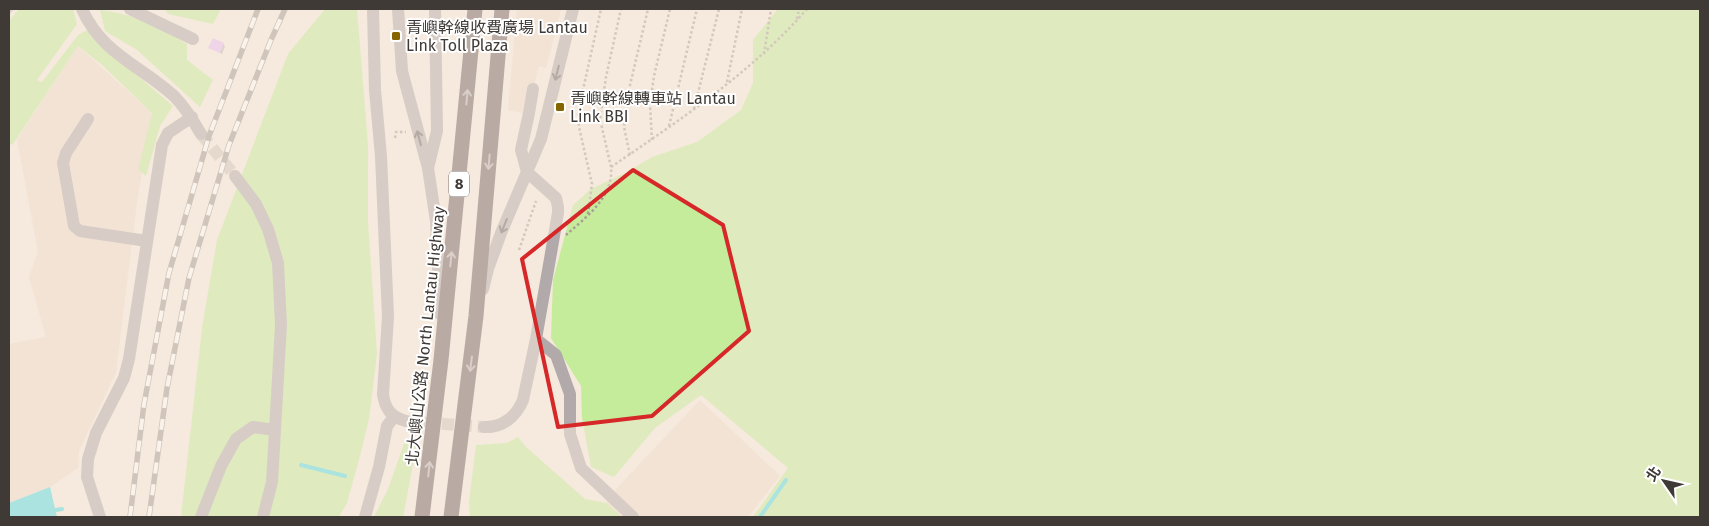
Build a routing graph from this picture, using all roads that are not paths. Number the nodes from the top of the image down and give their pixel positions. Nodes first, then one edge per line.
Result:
1 (82, 9) edge
2 (130, 9) edge
3 (373, 9) edge
4 (398, 9) edge
5 (435, 9) edge
6 (474, 9) edge
7 (502, 9) edge
8 (573, 9) edge
9 (194, 39) dead end
10 (533, 89) dead end
11 (192, 117) junction
12 (88, 119) dead end
13 (201, 134) tunnel mouth
14 (428, 168) junction
15 (527, 172) junction
16 (235, 176) tunnel mouth
17 (147, 241) junction
18 (476, 316) junction
19 (536, 339) junction
20 (441, 360) junction
21 (484, 427) tunnel mouth
22 (275, 430) junction
23 (452, 516) edge
24 (100, 517) edge
25 (201, 517) edge
26 (263, 517) edge
27 (365, 517) edge
28 (422, 517) edge
29 (633, 517) edge

1 - 11 lane
2 - 9 lane
3 - 27 lane
14 -> 4 lane
5 - 14 lane
20 -> 6 highway, 北大嶼山公路 North Lantau Highway / 8
7 -> 18 highway, 8
8 -> 15 lane
10 - 15 lane
11 - 13 lane
11 - 17 lane
12 - 17 lane
14 - 20 lane
15 -> 18 lane
15 - 19 lane
16 - 22 lane
17 - 24 lane
18 -> 23 highway, 8
19 - 21 lane
19 - 29 lane
28 -> 20 highway, 北大嶼山公路 North Lantau Highway / 8
22 - 25 lane
22 - 26 lane

